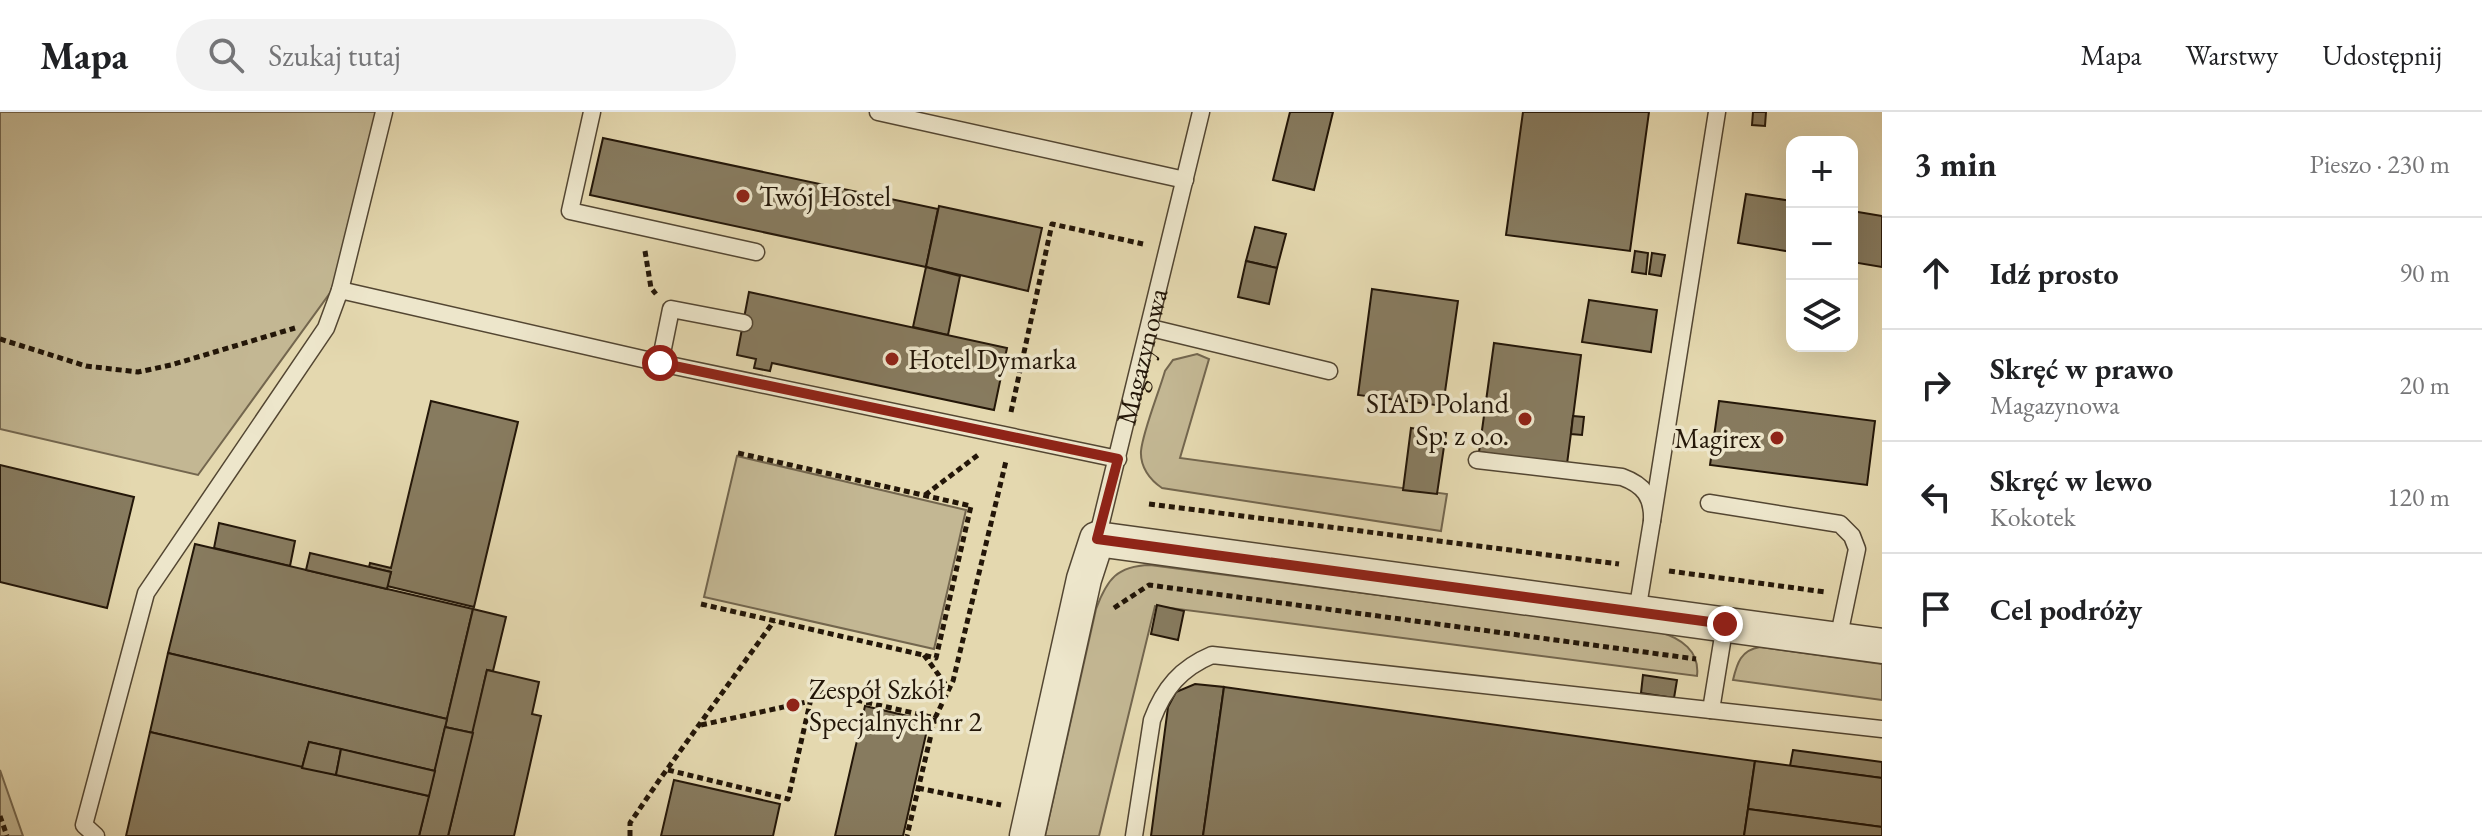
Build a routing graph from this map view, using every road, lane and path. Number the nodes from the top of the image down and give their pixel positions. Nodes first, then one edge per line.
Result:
1 (384, 112) edge
2 (592, 112) edge
3 (878, 112) edge
4 (1201, 112) edge
5 (1717, 112) edge
6 (1185, 180) junction
7 (643, 227) junction
8 (1143, 244) dead end
9 (756, 252) dead end
10 (340, 290) junction
11 (671, 309) junction
12 (330, 317) junction
13 (744, 323) dead end
14 (1151, 328) junction
15 (0, 339) edge
16 (660, 363) junction
17 (1329, 371) dead end
18 (1006, 435) junction
19 (738, 453) dead end
20 (1118, 459) junction
21 (1477, 460) dead end
22 (924, 495) junction
23 (1709, 503) dead end
24 (1149, 504) dead end
25 (1652, 521) junction
26 (1097, 539) junction
27 (1644, 567) junction
28 (1848, 595) junction
29 (701, 604) dead end
30 (1637, 612) junction
31 (774, 621) junction
32 (1725, 624) junction
33 (1838, 640) junction
34 (1882, 646) edge
35 (924, 655) junction
36 (949, 689) junction
37 (811, 701) junction
38 (1711, 710) junction
39 (935, 718) junction
40 (700, 725) junction
41 (1882, 729) edge
42 (668, 770) junction
43 (918, 788) junction
44 (988, 802) dead end
45 (0, 816) edge
46 (7, 836) edge
47 (96, 836) edge
48 (630, 836) edge
49 (907, 836) edge
50 (1027, 836) edge
51 (1134, 836) edge

1 - 10 lane
2 - 7 lane
3 - 6 lane
4 - 6 lane, Magazynowa
5 - 25 lane
6 - 14 lane, Magazynowa
7 - 9 lane
7 - 11 path
8 - 18 path
10 - 12 lane
10 - 16 lane
11 - 13 lane
11 - 16 lane
12 - 15 path
12 - 47 lane
14 - 17 lane
14 - 20 lane, Magazynowa
16 - 18 lane
18 - 20 lane
18 - 22 path
18 - 36 path
19 - 22 path
20 - 26 lane, Magazynowa
21 - 25 lane
22 - 35 path
23 - 28 lane
24 - 27 path
25 - 27 lane
26 - 30 street
26 - 50 street, Magazynowa
27 - 28 path
27 - 30 lane
28 - 33 lane
29 - 31 path
30 - 32 street
31 - 35 path
31 - 40 path
32 - 33 street
32 - 38 lane
33 - 34 street
35 - 36 path
36 - 39 path
37 - 39 path
37 - 40 path
37 - 42 path
38 - 41 lane
38 - 51 lane
39 - 43 path
40 - 42 path
42 - 48 path
43 - 44 path
43 - 49 path
45 - 46 path

